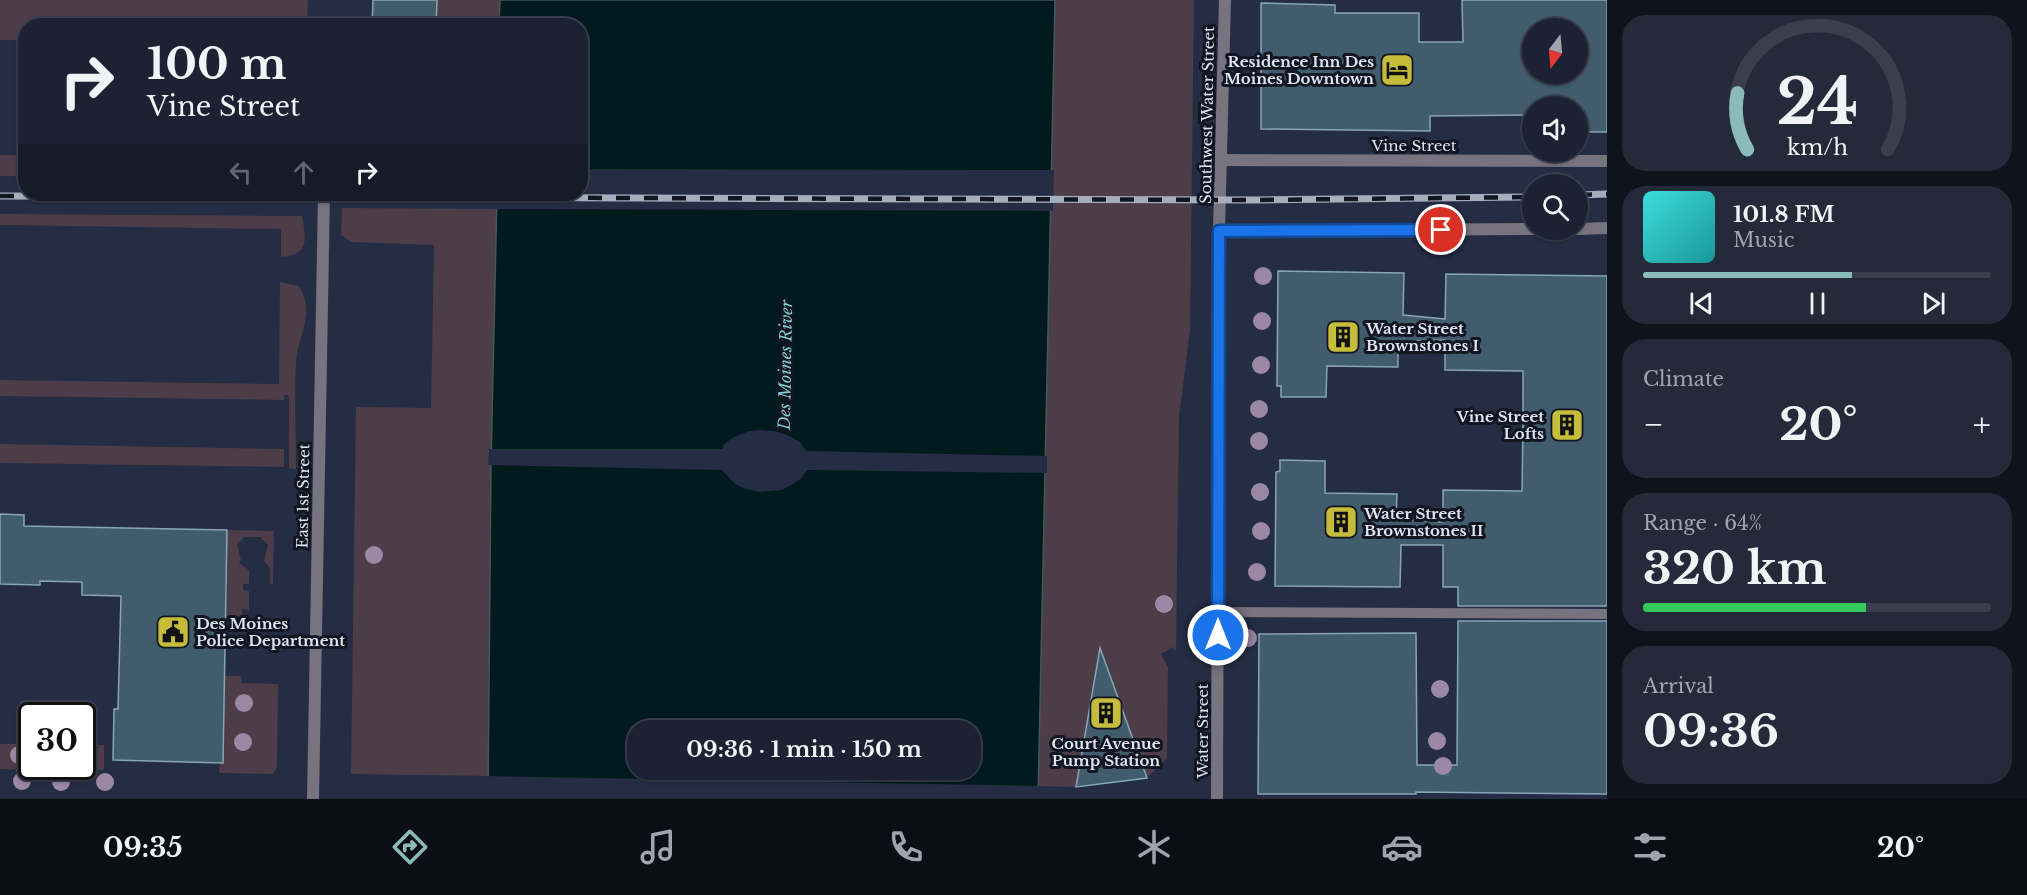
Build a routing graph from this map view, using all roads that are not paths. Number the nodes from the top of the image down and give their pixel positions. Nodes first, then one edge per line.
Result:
1 (1225, 0) edge
2 (1221, 160) junction
3 (1607, 161) edge
4 (324, 201) edge
5 (1607, 228) edge
6 (1522, 229) edge
7 (1588, 229) edge
8 (1219, 231) junction
9 (1218, 612) junction
10 (1607, 614) edge
11 (313, 799) edge
12 (1217, 799) edge

1 - 2 street, Southwest Water Street
2 - 3 street, Vine Street
2 - 8 street, Southwest Water Street
4 - 11 street, East 1st Street
5 - 7 street
6 - 8 street
8 - 9 street, Water Street
9 - 10 lane
9 - 12 street, Water Street

